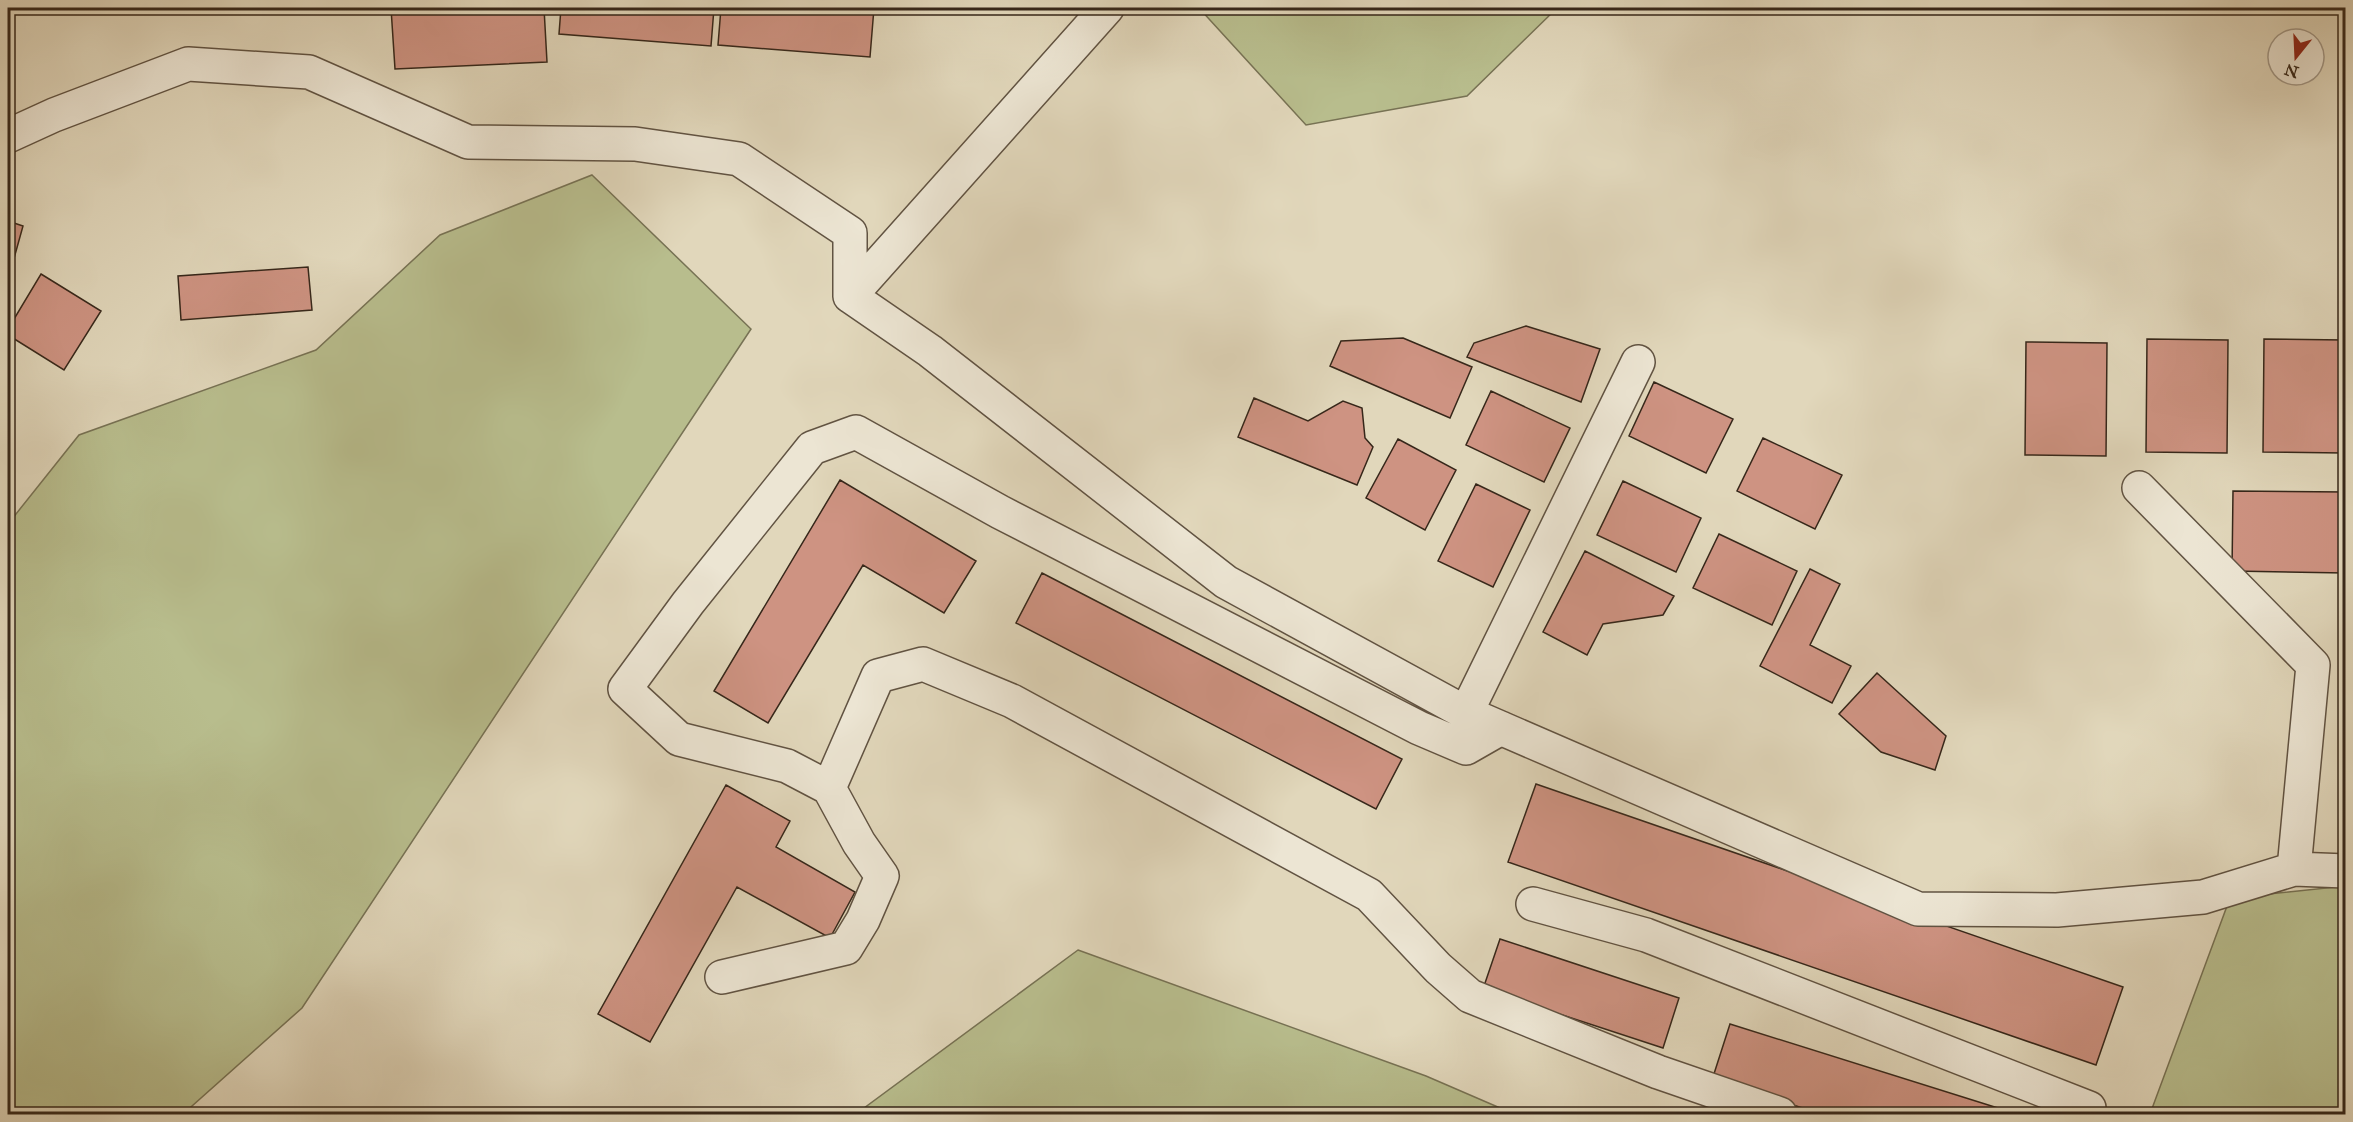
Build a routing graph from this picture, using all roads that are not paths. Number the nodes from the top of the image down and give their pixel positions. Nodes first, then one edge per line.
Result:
1 (1107, 8) edge
2 (8, 136) edge
3 (850, 296) junction
4 (1638, 362) dead end
5 (2139, 488) dead end
6 (1466, 713) junction
7 (1501, 728) junction
8 (830, 788) junction
9 (2294, 869) junction
10 (2346, 871) edge
11 (1533, 904) dead end
12 (722, 977) dead end
13 (1779, 1114) edge
14 (2087, 1114) edge

1 - 3 street
2 - 3 street
3 - 6 street
4 - 6 street
5 - 9 street
6 - 7 street
7 - 8 street
7 - 9 street
8 - 12 street
8 - 13 street
9 - 10 street
11 - 14 street

